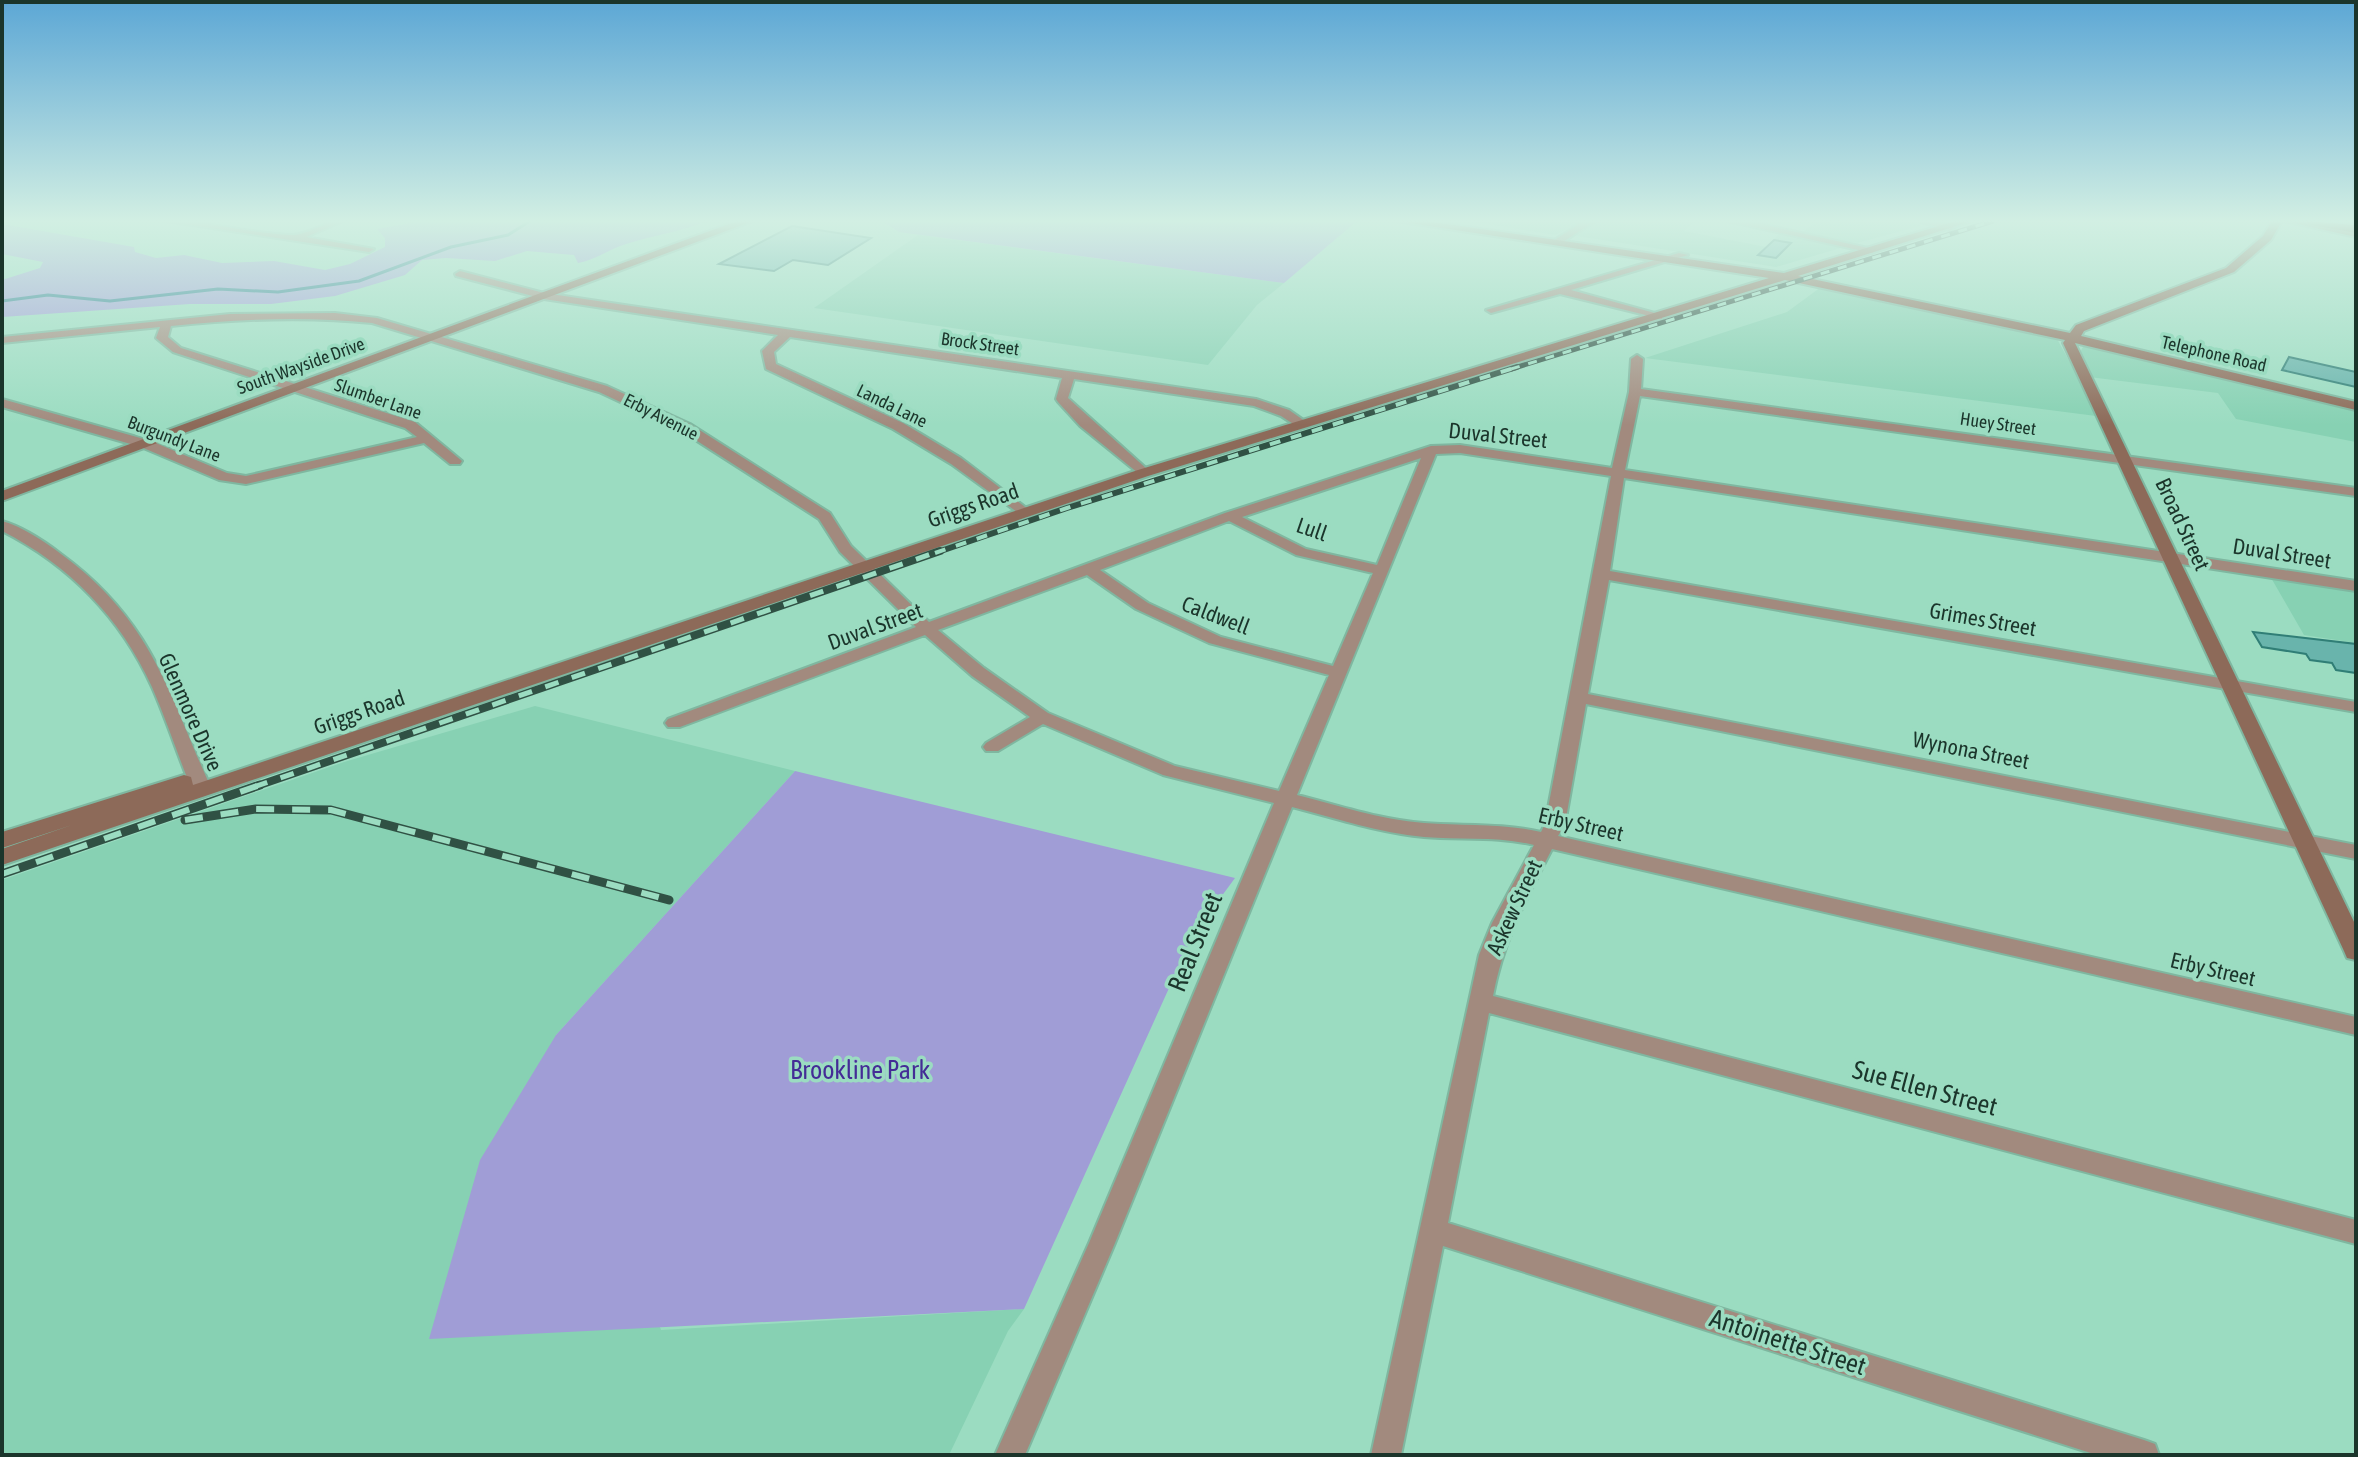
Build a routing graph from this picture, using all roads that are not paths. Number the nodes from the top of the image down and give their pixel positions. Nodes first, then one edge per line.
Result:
1 (517, 289) edge
2 (537, 289) edge
3 (563, 289) edge
4 (1563, 289) edge
5 (1735, 289) edge
6 (1856, 289) edge
7 (2181, 289) edge
8 (1559, 290) junction
9 (529, 292) junction
10 (544, 296) junction
11 (1491, 310) dead end
12 (1651, 315) junction
13 (167, 322) junction
14 (416, 333) junction
15 (786, 334) junction
16 (2075, 335) junction
17 (432, 337) junction
18 (2, 340) edge
19 (1637, 359) dead end
20 (1069, 375) junction
21 (274, 383) junction
22 (292, 389) junction
23 (1635, 392) junction
24 (2356, 398) edge
25 (2, 403) edge
26 (2356, 406) edge
27 (1297, 421) junction
28 (429, 438) junction
29 (127, 439) junction
30 (146, 444) junction
31 (1431, 450) junction
32 (2125, 459) junction
33 (455, 461) dead end
34 (1138, 469) junction
35 (1618, 473) junction
36 (2, 482) edge
37 (2356, 492) edge
38 (2, 496) edge
39 (1018, 509) junction
40 (1230, 516) junction
41 (2, 525) edge
42 (2173, 558) junction
43 (859, 563) junction
44 (1089, 569) junction
45 (1383, 571) junction
46 (1602, 574) junction
47 (2356, 586) edge
48 (927, 629) junction
49 (1340, 673) junction
50 (2231, 685) junction
51 (1577, 697) junction
52 (2356, 707) edge
53 (1042, 717) junction
54 (674, 723) dead end
55 (992, 747) dead end
56 (199, 784) junction
57 (1286, 801) junction
58 (2, 840) edge
59 (1545, 840) junction
60 (2306, 841) junction
61 (2356, 852) edge
62 (2, 857) edge
63 (2356, 951) edge
64 (1479, 1001) junction
65 (2356, 1026) edge
66 (1432, 1230) junction
67 (2356, 1232) edge
68 (1010, 1455) edge
69 (1386, 1455) edge
70 (2144, 1455) edge

1 - 9 street, Brock Street
2 - 9 main road, South Wayside Drive
3 - 10 main road, South Wayside Drive
4 - 8 street
5 - 12 main road, Griggs Road
6 - 16 main road, Telephone Road
7 - 16 main road
8 - 11 street
8 - 12 street
9 - 10 street, Brock Street
9 - 14 main road, South Wayside Drive
10 - 15 street, Brock Street
10 - 17 main road, South Wayside Drive
12 - 27 main road, Griggs Road
13 - 14 street, Erby Avenue
13 - 18 street, Erby Avenue
13 - 21 street, Slumber Lane
14 - 17 street, Erby Avenue
14 - 21 main road, South Wayside Drive
15 - 20 street, Brock Street
15 - 39 street, Landa Lane
16 - 24 main road, Telephone Road
16 - 26 main road, Telephone Road
16 - 32 main road, Broad Street
17 - 22 main road, South Wayside Drive
17 - 43 street, Erby Avenue
19 - 23 street, Askew Street
20 - 27 street, Brock Street
20 - 34 street
21 - 22 street, Slumber Lane
21 - 29 main road, South Wayside Drive
22 - 28 street, Slumber Lane
22 - 30 main road, South Wayside Drive
23 - 32 street, Huey Street
23 - 35 street, Askew Street
25 - 29 street, Burgundy Lane
27 - 34 main road, Griggs Road
28 - 30 street, Burgundy Lane
28 - 33 street, Slumber Lane
29 - 30 street, Burgundy Lane
29 - 36 main road, South Wayside Drive
30 - 38 main road, South Wayside Drive
31 - 35 street, Duval Street
31 - 40 street, Duval Street
31 - 45 street, Real Street
32 - 37 street, Huey Street
32 - 42 main road, Broad Street
34 - 39 main road, Griggs Road
35 - 42 street, Duval Street
35 - 46 street, Askew Street
39 - 43 main road, Griggs Road
40 - 44 street, Duval Street
40 - 45 street, Lull
41 - 56 street, Glenmore Drive
42 - 47 street, Duval Street
42 - 50 main road, Broad Street
43 - 48 street, Erby Street
43 - 56 main road, Griggs Road
44 - 48 street, Duval Street
44 - 49 street, Caldwell
45 - 49 street, Real Street
46 - 50 street, Grimes Street
46 - 51 street, Askew Street
48 - 53 street, Erby Street
48 - 54 street, Duval Street
49 - 57 street, Real Street
50 - 52 street, Grimes Street
50 - 60 main road, Broad Street
51 - 59 street, Askew Street
51 - 60 street, Wynona Street
53 - 55 street
53 - 57 street, Erby Street
56 - 58 main road, Griggs Road
56 - 62 main road, Griggs Road
57 - 59 street, Erby Street
57 - 68 street, Real Street
59 - 64 street, Askew Street
59 - 65 street, Erby Street
60 - 61 street, Wynona Street
60 - 63 main road, Broad Street
64 - 66 street, Askew Street
64 - 67 street, Sue Ellen Street
66 - 69 street, Askew Street
66 - 70 street, Antoinette Street

